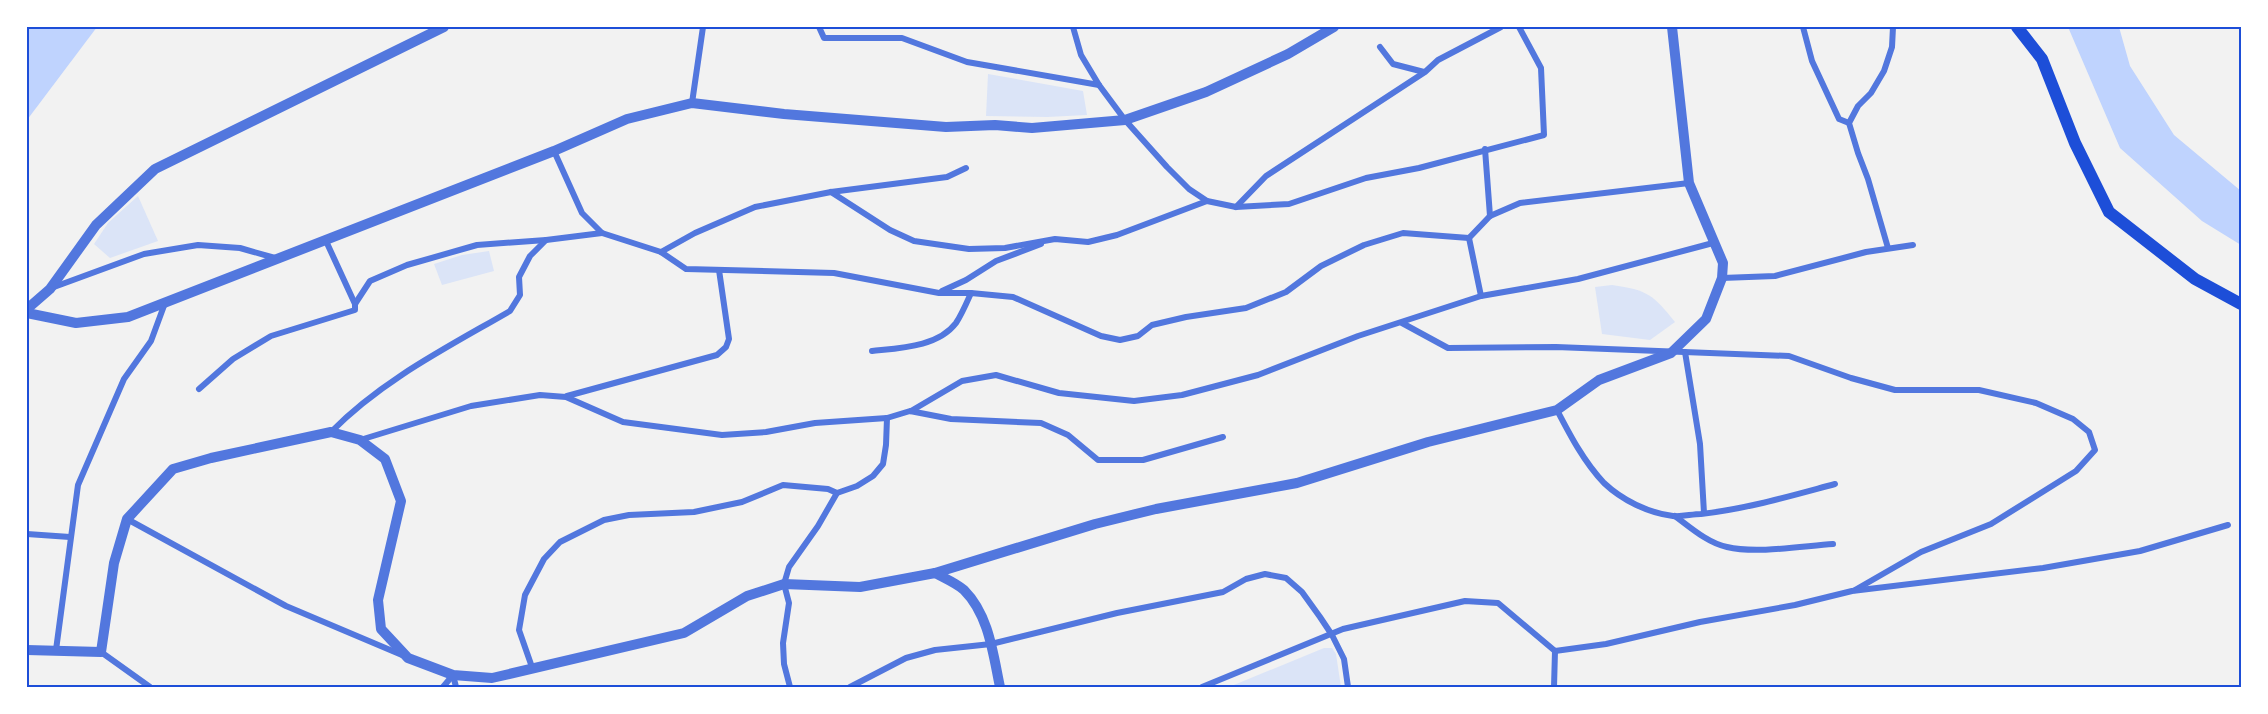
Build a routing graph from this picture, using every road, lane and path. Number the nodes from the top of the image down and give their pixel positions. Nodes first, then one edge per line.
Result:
1 (444, 27) edge
2 (703, 27) edge
3 (819, 27) edge
4 (1073, 27) edge
5 (1334, 27) edge
6 (1501, 27) edge
7 (1519, 27) edge
8 (1672, 27) edge
9 (1803, 27) edge
10 (1893, 27) edge
11 (2017, 27) edge
12 (1380, 47) dead end
13 (1425, 72) junction
14 (1099, 85) junction
15 (692, 103) junction
16 (1125, 120) junction
17 (1849, 123) junction
18 (1485, 149) junction
19 (554, 151) junction
20 (966, 168) dead end
21 (1689, 183) junction
22 (831, 192) junction
23 (1207, 201) junction
24 (1236, 207) junction
25 (1490, 216) junction
26 (602, 233) junction
27 (1469, 238) junction
28 (1055, 239) junction
29 (546, 240) junction
30 (326, 241) junction
31 (1713, 243) junction
32 (1913, 245) dead end
33 (1888, 248) junction
34 (661, 252) junction
35 (278, 259) junction
36 (719, 270) junction
37 (1722, 278) junction
38 (50, 289) junction
39 (939, 293) junction
40 (971, 293) junction
41 (1481, 296) junction
42 (165, 303) junction
43 (355, 304) junction
44 (2241, 304) edge
45 (27, 311) edge
46 (1402, 323) junction
47 (872, 351) dead end
48 (1685, 352) junction
49 (1671, 353) junction
50 (199, 389) dead end
51 (567, 397) junction
52 (1557, 410) junction
53 (910, 411) junction
54 (887, 418) junction
55 (331, 432) junction
56 (1222, 437) dead end
57 (360, 441) junction
58 (1835, 484) dead end
59 (837, 493) junction
60 (1704, 513) junction
61 (1675, 516) junction
62 (127, 519) junction
63 (2228, 525) dead end
64 (27, 534) edge
65 (70, 537) junction
66 (1833, 544) dead end
67 (935, 573) junction
68 (784, 584) junction
69 (1851, 591) junction
70 (1332, 635) junction
71 (991, 644) junction
72 (27, 650) edge
73 (56, 650) junction
74 (1555, 651) junction
75 (101, 652) junction
76 (408, 658) junction
77 (533, 670) junction
78 (453, 675) junction
79 (150, 687) edge
80 (443, 687) edge
81 (456, 687) edge
82 (790, 687) edge
83 (850, 687) edge
84 (1000, 687) edge
85 (1203, 687) edge
86 (1348, 687) edge
87 (1554, 687) edge

1 - 38 street
2 - 15 street
3 - 14 street
4 - 14 street
5 - 16 street
6 - 13 street
7 - 18 street
8 - 21 street
9 - 17 street
10 - 17 street
11 - 44 main road
12 - 13 street
13 - 24 street
14 - 16 street
15 - 16 street
15 - 19 street
16 - 23 street
17 - 33 street
18 - 24 street
18 - 25 street
19 - 26 street
19 - 30 street
20 - 22 street
21 - 25 street
21 - 31 street
22 - 28 street
22 - 34 street
23 - 24 street
23 - 28 street
25 - 27 street
26 - 29 street
26 - 34 street
27 - 40 street
27 - 41 street
28 - 39 street
29 - 43 street
29 - 55 street
30 - 35 street
30 - 43 street
31 - 37 street
31 - 41 street
32 - 33 street
33 - 37 street
34 - 36 street
35 - 38 street
35 - 42 street
36 - 39 street
36 - 51 street
37 - 49 street
38 - 45 street
39 - 40 street
40 - 47 street
41 - 46 street
42 - 45 street
42 - 65 street
43 - 50 street
46 - 49 street
46 - 53 street
48 - 49 street
48 - 60 street
48 - 69 street
49 - 52 street
51 - 54 street
51 - 57 street
52 - 61 street
52 - 67 street
53 - 54 street
53 - 56 street
54 - 59 street
55 - 57 street
55 - 62 street
57 - 76 street
58 - 60 street
59 - 68 street
59 - 77 street
60 - 61 street
61 - 66 street
62 - 75 street
62 - 76 street
63 - 69 street
64 - 65 street
65 - 73 street
67 - 68 street
67 - 71 street
68 - 77 street
68 - 82 street
69 - 74 street
70 - 71 street
70 - 74 street
70 - 85 street
70 - 86 street
71 - 83 street
71 - 84 street
72 - 73 street
73 - 75 street
74 - 87 street
75 - 79 street
76 - 78 street
77 - 78 street
78 - 80 street
78 - 81 street

